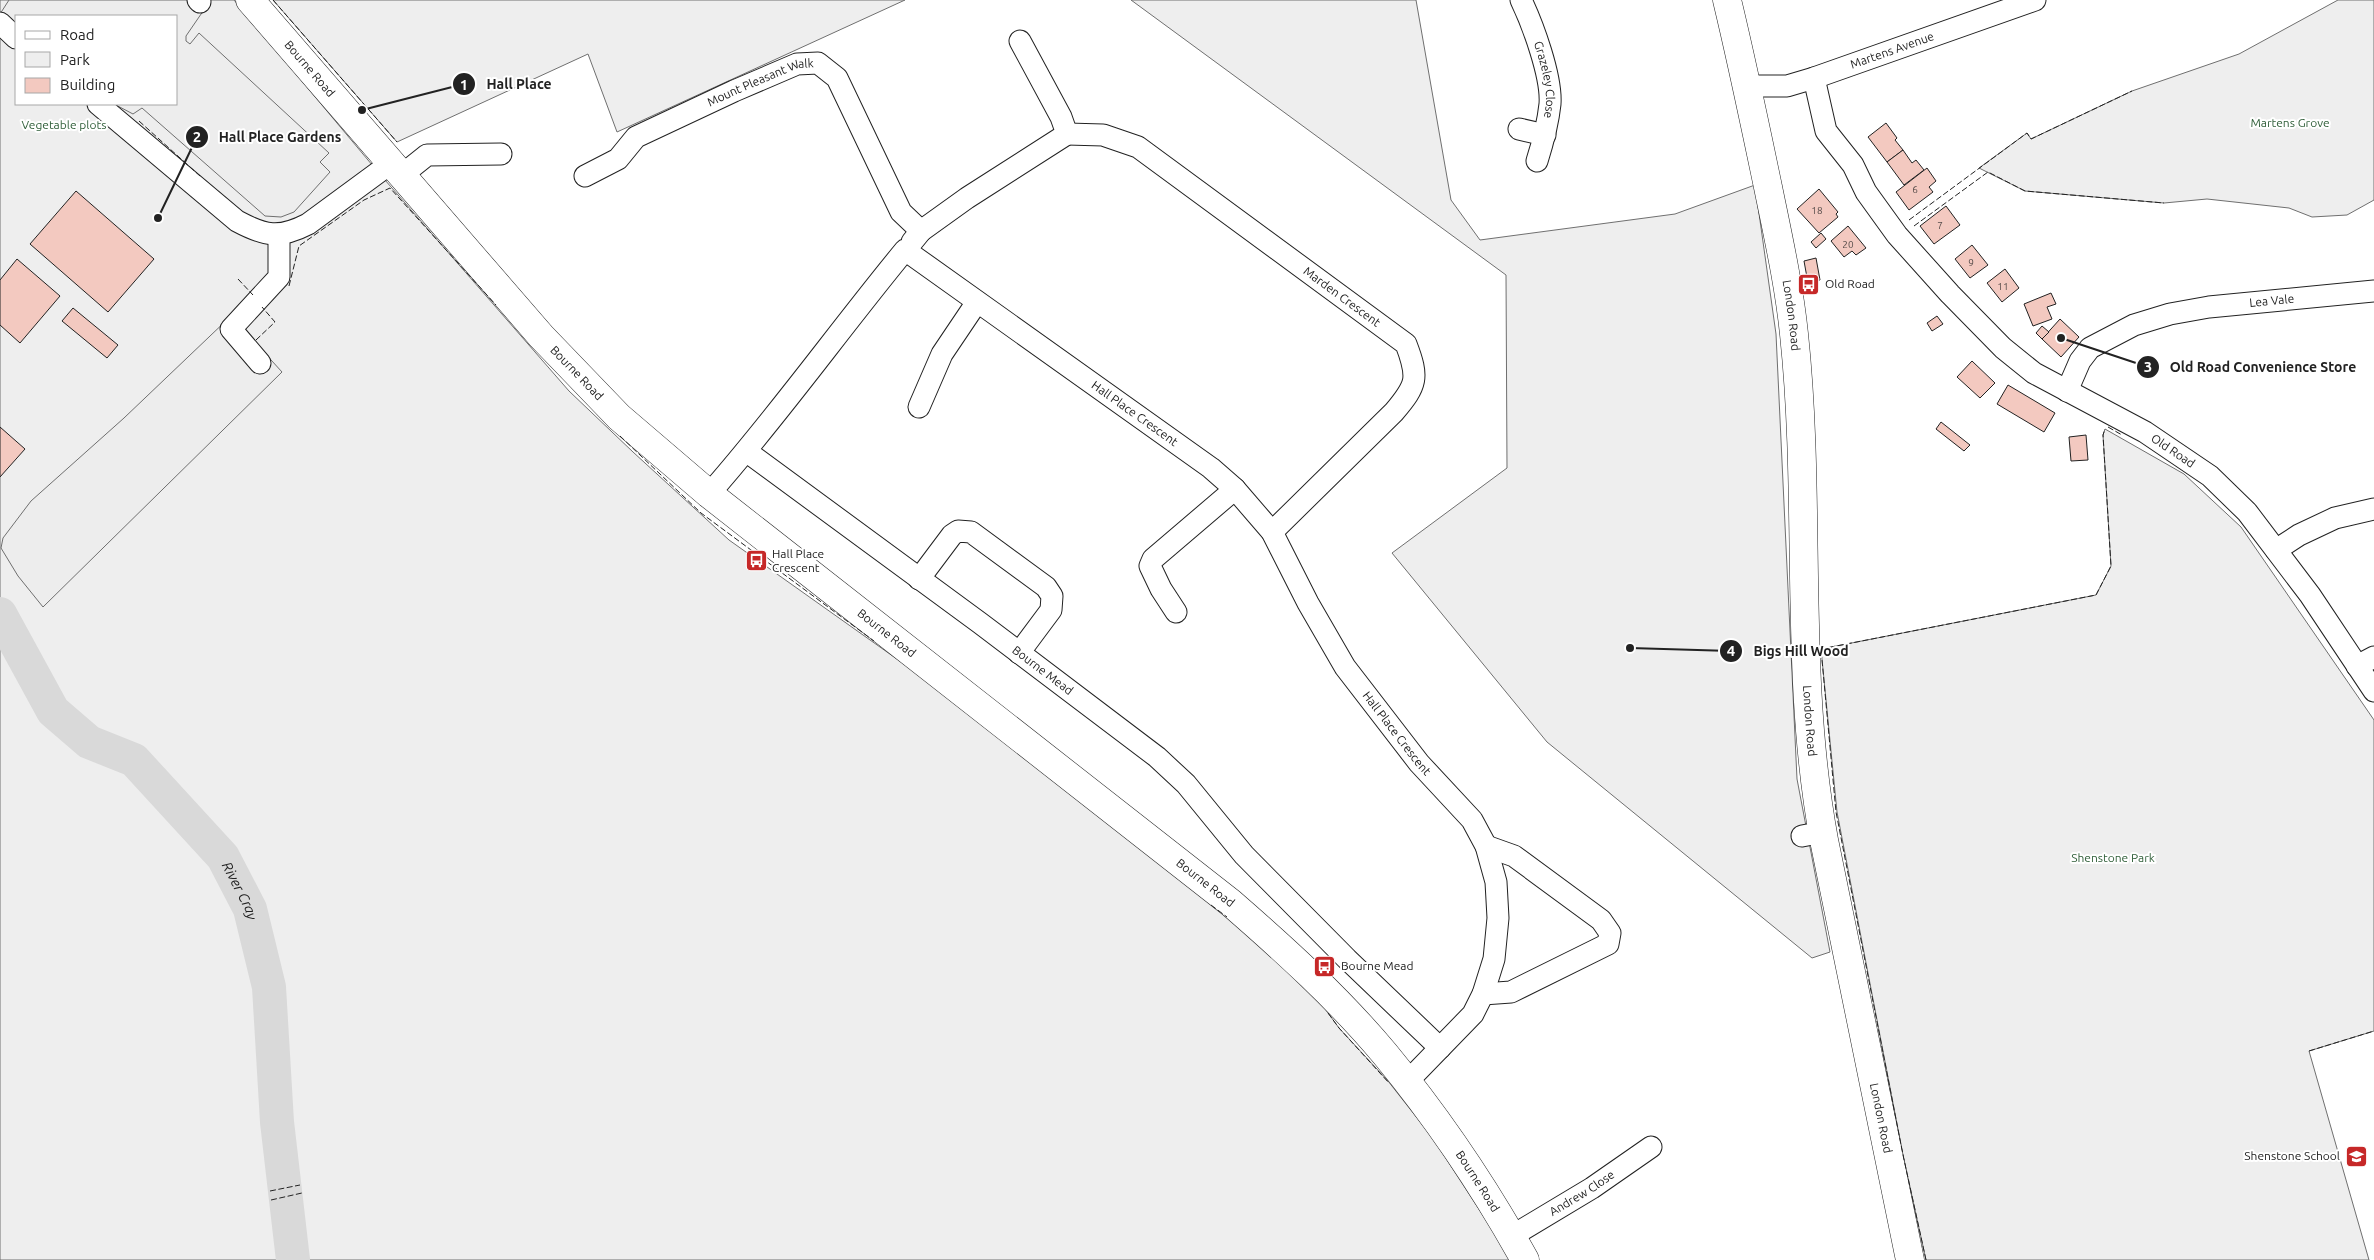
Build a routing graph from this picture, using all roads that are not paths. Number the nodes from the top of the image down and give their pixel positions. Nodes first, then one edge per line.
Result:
1 (250, 0) edge
2 (1521, 0) edge
3 (1727, 0) edge
4 (2035, 0) edge
5 (0, 23) edge
6 (15, 37) edge
7 (1020, 41) dead end
8 (1814, 78) junction
9 (1748, 86) junction
10 (99, 105) edge
11 (1519, 129) dead end
12 (1067, 134) junction
13 (1545, 135) junction
14 (501, 154) dead end
15 (1537, 161) dead end
16 (396, 169) junction
17 (585, 176) dead end
18 (921, 232) junction
19 (279, 234) junction
20 (905, 250) junction
21 (2374, 291) edge
22 (977, 302) junction
23 (260, 363) dead end
24 (2067, 391) junction
25 (919, 407) dead end
26 (746, 451) junction
27 (1234, 489) junction
28 (709, 494) junction
29 (2374, 509) edge
30 (1272, 532) junction
31 (2276, 550) junction
32 (919, 579) junction
33 (1176, 612) dead end
34 (1019, 653) junction
35 (2366, 661) edge
36 (2374, 691) edge
37 (1486, 846) junction
38 (1483, 994) junction
39 (1440, 1048) junction
40 (1406, 1083) junction
41 (1651, 1147) dead end
42 (1512, 1236) junction
43 (1525, 1260) edge
44 (1910, 1260) edge

1 - 16 main road, Bourne Road
2 - 13 street, Grazeley Close
3 - 9 main road, London Road
4 - 8 street, Martens Avenue
5 - 6 street
7 - 12 street
8 - 9 street, Martens Avenue
8 - 24 street, Old Road
9 - 44 main road, London Road
10 - 19 street
11 - 13 street
12 - 18 street
12 - 30 street, Marden Crescent
13 - 15 street, Grazeley Close
14 - 16 street
16 - 19 street
16 - 28 main road, Bourne Road
17 - 18 street, Mount Pleasant Walk
18 - 20 street
19 - 23 street
20 - 22 street, Hall Place Crescent
20 - 26 street
21 - 24 street, Lea Vale
22 - 25 street
22 - 27 street, Hall Place Crescent
24 - 31 street, Old Road
26 - 28 street
26 - 32 street, Bourne Mead
27 - 30 street, Hall Place Crescent
27 - 33 street
28 - 40 main road, Bourne Road
29 - 31 street
30 - 37 street, Hall Place Crescent
31 - 35 street, Old Road
32 - 34 street, Bourne Mead
32 - 34 street
34 - 39 street, Bourne Mead
35 - 36 street, Old Road
37 - 38 street, Hall Place Crescent
37 - 38 street
38 - 39 street, Hall Place Crescent
39 - 40 street, Hall Place Crescent
40 - 42 main road, Bourne Road
41 - 42 street, Andrew Close
42 - 43 main road, Bourne Road

